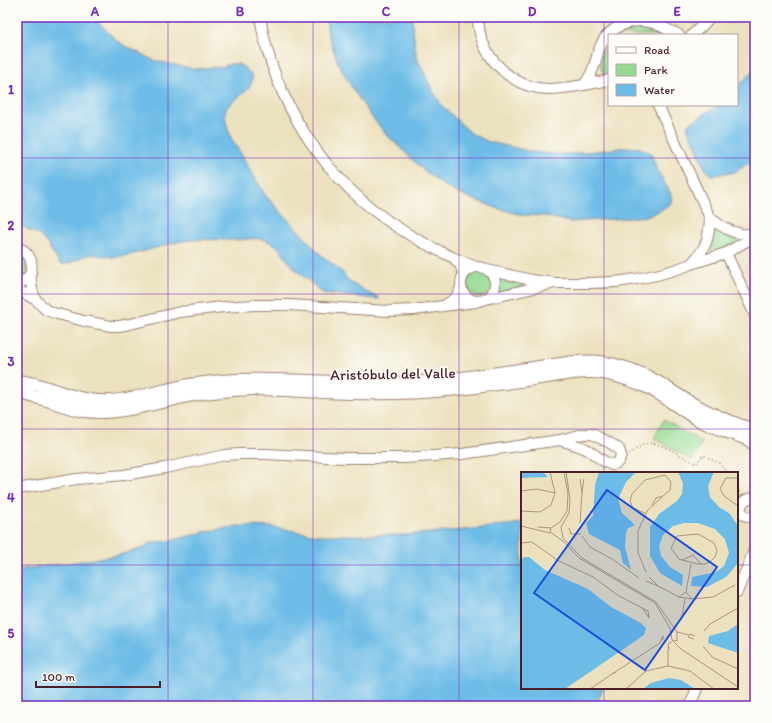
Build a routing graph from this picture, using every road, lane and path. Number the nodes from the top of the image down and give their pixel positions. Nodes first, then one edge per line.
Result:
1 (260, 17) edge
2 (478, 17) edge
3 (710, 17) edge
4 (608, 34) edge
5 (608, 34) edge
6 (677, 34) edge
7 (693, 34) edge
8 (608, 80) edge
9 (584, 85) junction
10 (658, 106) edge
11 (710, 218) junction
12 (755, 235) edge
13 (17, 247) edge
14 (726, 252) junction
15 (454, 258) junction
16 (691, 264) junction
17 (476, 267) junction
18 (487, 270) junction
19 (31, 271) junction
20 (464, 274) junction
21 (555, 283) junction
22 (17, 284) edge
23 (461, 287) junction
24 (19, 293) edge
25 (36, 300) junction
26 (482, 300) junction
27 (443, 306) junction
28 (755, 315) edge
29 (17, 381) edge
30 (17, 392) edge
31 (755, 430) edge
32 (560, 440) junction
33 (755, 445) edge
34 (619, 461) junction
35 (726, 472) edge
36 (17, 489) edge
37 (755, 500) edge
38 (755, 519) edge
39 (755, 548) edge
40 (738, 590) edge
41 (698, 689) edge
42 (690, 706) edge

1 - 15 street
2 - 9 street
3 - 7 street
4 - 9 street
5 - 6 street
8 - 9 street
10 - 11 street
11 - 12 street
11 - 16 street
12 - 14 street
13 - 19 street
14 - 16 street
14 - 28 street
15 - 17 street
15 - 20 street
16 - 21 street
17 - 18 street
17 - 20 street
18 - 21 street
18 - 26 street
19 - 22 street
19 - 25 street
20 - 23 street
21 - 26 street
23 - 26 street
23 - 27 street
24 - 25 street
25 - 27 street
26 - 27 street
29 - 31 street, Aristóbulo del Valle
30 - 33 street, Aristóbulo del Valle
32 - 34 street
32 - 34 street
32 - 36 street
34 - 35 path
37 - 38 street
39 - 40 street
41 - 42 street

